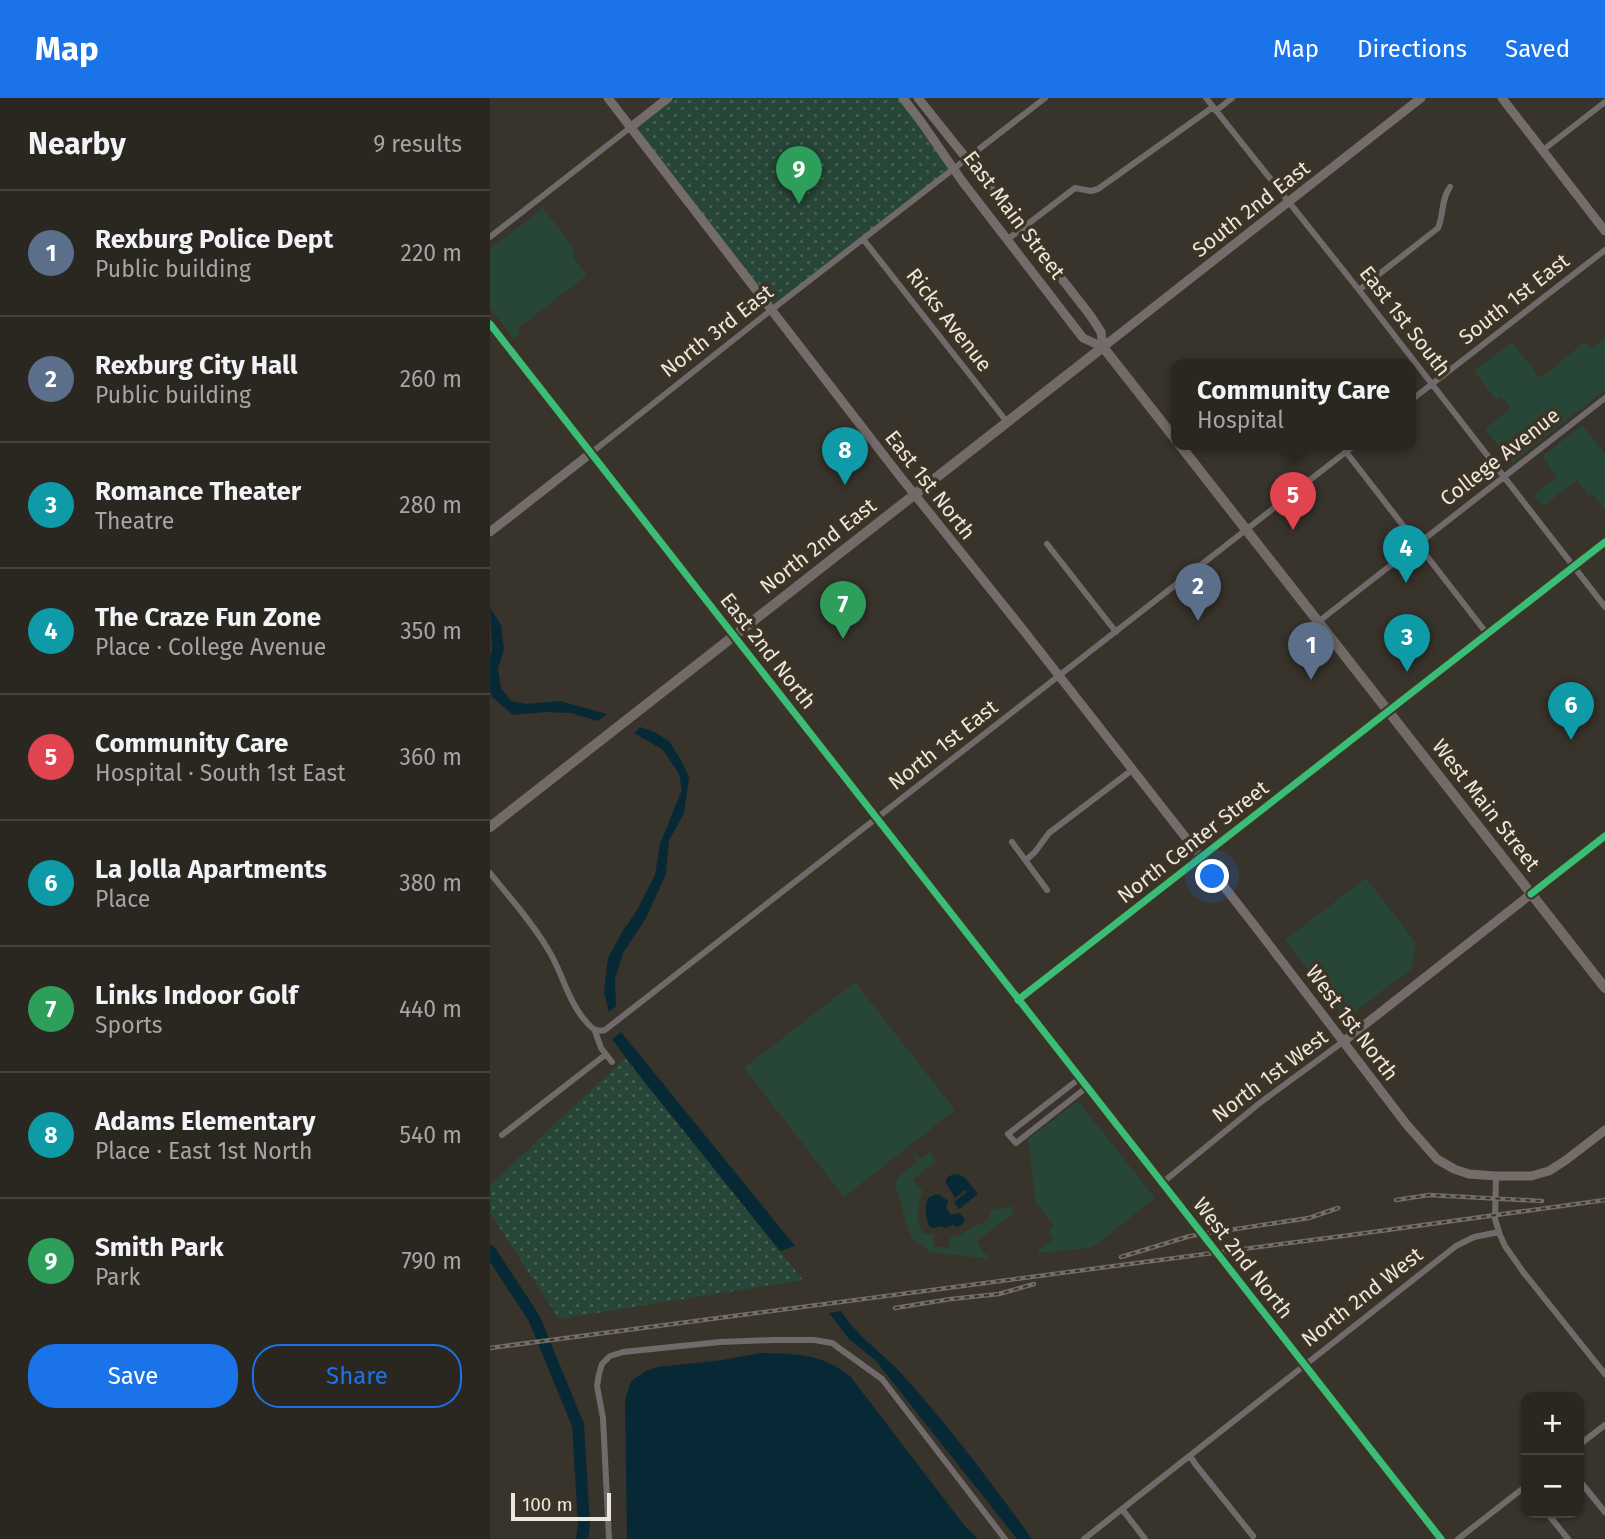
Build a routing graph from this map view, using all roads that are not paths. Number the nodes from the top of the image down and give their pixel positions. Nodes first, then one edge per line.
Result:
1 (608, 98) edge
2 (668, 98) edge
3 (903, 98) edge
4 (918, 98) edge
5 (1045, 98) edge
6 (1206, 98) edge
7 (1232, 98) edge
8 (1421, 98) edge
9 (1502, 98) edge
10 (1605, 102) edge
11 (1215, 109) junction
12 (631, 128) junction
13 (1542, 150) junction
14 (967, 158) junction
15 (954, 168) junction
16 (1450, 187) dead end
17 (1288, 202) junction
18 (1022, 228) junction
19 (1605, 230) edge
20 (490, 237) edge
21 (863, 239) junction
22 (1008, 239) junction
23 (1605, 250) edge
24 (1359, 290) junction
25 (772, 310) junction
26 (490, 324) edge
27 (1103, 347) junction
28 (1413, 359) edge
29 (1416, 363) edge
30 (1432, 384) junction
31 (1416, 396) edge
32 (1605, 398) edge
33 (1007, 422) junction
34 (1171, 434) edge
35 (1183, 450) edge
36 (1348, 450) edge
37 (1346, 452) junction
38 (591, 453) junction
39 (1503, 477) junction
40 (915, 494) junction
41 (1246, 530) junction
42 (490, 532) edge
43 (1605, 542) edge
44 (1417, 543) junction
45 (1047, 544) dead end
46 (1573, 566) junction
47 (1605, 607) edge
48 (1318, 622) junction
49 (1116, 632) junction
50 (1488, 635) junction
51 (734, 636) junction
52 (1059, 676) junction
53 (1389, 712) junction
54 (1132, 770) junction
55 (877, 819) junction
56 (490, 827) edge
57 (1605, 836) edge
58 (1012, 842) dead end
59 (1202, 858) junction
60 (1026, 860) junction
61 (490, 873) edge
62 (1047, 890) dead end
63 (1531, 894) junction
64 (1605, 988) edge
65 (1018, 1000) junction
66 (594, 1031) junction
67 (1344, 1041) junction
68 (604, 1055) junction
69 (612, 1062) dead end
70 (1080, 1078) junction
71 (1087, 1087) junction
72 (1605, 1130) edge
73 (502, 1135) dead end
74 (1496, 1176) junction
75 (1162, 1183) junction
76 (1499, 1232) junction
77 (1304, 1364) junction
78 (1605, 1374) edge
79 (1605, 1425) edge
80 (1584, 1442) edge
81 (1190, 1456) junction
82 (1584, 1486) edge
83 (1521, 1490) edge
84 (1122, 1509) junction
85 (1605, 1512) edge
86 (1551, 1518) edge
87 (1254, 1536) dead end
88 (609, 1539) edge
89 (1006, 1539) edge
90 (1084, 1539) edge
91 (1145, 1539) edge
92 (1441, 1539) edge
93 (1458, 1539) edge
94 (1568, 1539) edge

1 - 12 street, East 1st North
2 - 12 street
3 - 15 street, East Main Street
4 - 14 street, East Main Street
5 - 14 street, North 3rd East
6 - 11 street, East 1st South
7 - 11 street
8 - 17 street, South 2nd East
9 - 13 street
10 - 13 street
11 - 17 street, East 1st South
11 - 18 street
12 - 20 street
12 - 25 street, East 1st North
13 - 19 street
14 - 15 street, North 3rd East
14 - 18 street, East Main Street
15 - 21 street, North 3rd East
15 - 22 street, East Main Street
16 - 24 street
17 - 24 street, East 1st South
17 - 27 street, South 2nd East
18 - 22 street
18 - 27 street, East Main Street
21 - 25 street, North 3rd East
21 - 33 street, Ricks Avenue
22 - 27 street, East Main Street
23 - 30 street, South 1st East
24 - 28 street, East 1st South
25 - 38 street, North 3rd East
25 - 40 street, East 1st North
26 - 38 street, East 2nd North
27 - 33 main road, North 2nd East
27 - 34 main road, East Main Street
29 - 30 street, East 1st South
30 - 31 street, South 1st East
30 - 39 street, East 1st South
32 - 39 street, College Avenue
33 - 40 main road, North 2nd East
35 - 41 main road, East Main Street
36 - 37 street
37 - 41 street
37 - 44 street
38 - 42 street, North 3rd East
38 - 51 street, East 2nd North
39 - 44 street, College Avenue
39 - 46 street, East 1st South
40 - 51 main road, North 2nd East
40 - 52 street, East 1st North
41 - 48 main road, East Main Street
41 - 49 street, North 1st East
43 - 46 street, North Center Street
44 - 48 street, College Avenue
44 - 50 street
45 - 49 street
46 - 47 street, East 1st South
46 - 50 street, North Center Street
48 - 53 main road, East Main Street
49 - 52 street, North 1st East
50 - 53 street, North Center Street
51 - 55 street, East 2nd North
51 - 56 main road, North 2nd East
52 - 54 street, East 1st North
52 - 55 street, North 1st East
53 - 59 street, North Center Street
53 - 63 main road, West Main Street
54 - 59 street, East 1st North
54 - 60 street
55 - 65 street, East 2nd North
55 - 66 street, North 1st East
57 - 63 street, North 1st West
58 - 60 street
59 - 65 street, North Center Street
59 - 67 street, West 1st North
60 - 62 street
61 - 66 street
63 - 64 main road, West Main Street
63 - 67 street, North 1st West
65 - 70 street, West 2nd North
66 - 68 street
67 - 74 street, West 1st North
67 - 75 street, North 1st West
68 - 69 street
68 - 73 street
70 - 71 street, West 2nd North
70 - 71 street
71 - 75 street, West 2nd North
72 - 74 street, West 1st North
74 - 76 street
75 - 77 street, West 2nd North
76 - 77 street, North 2nd West
76 - 78 street
77 - 81 street, North 2nd West
77 - 92 street, West 2nd North
79 - 80 street
81 - 84 street, North 2nd West
81 - 87 street
82 - 85 street
83 - 93 street
84 - 90 street, North 2nd West
84 - 91 street
86 - 94 street
88 - 89 street

